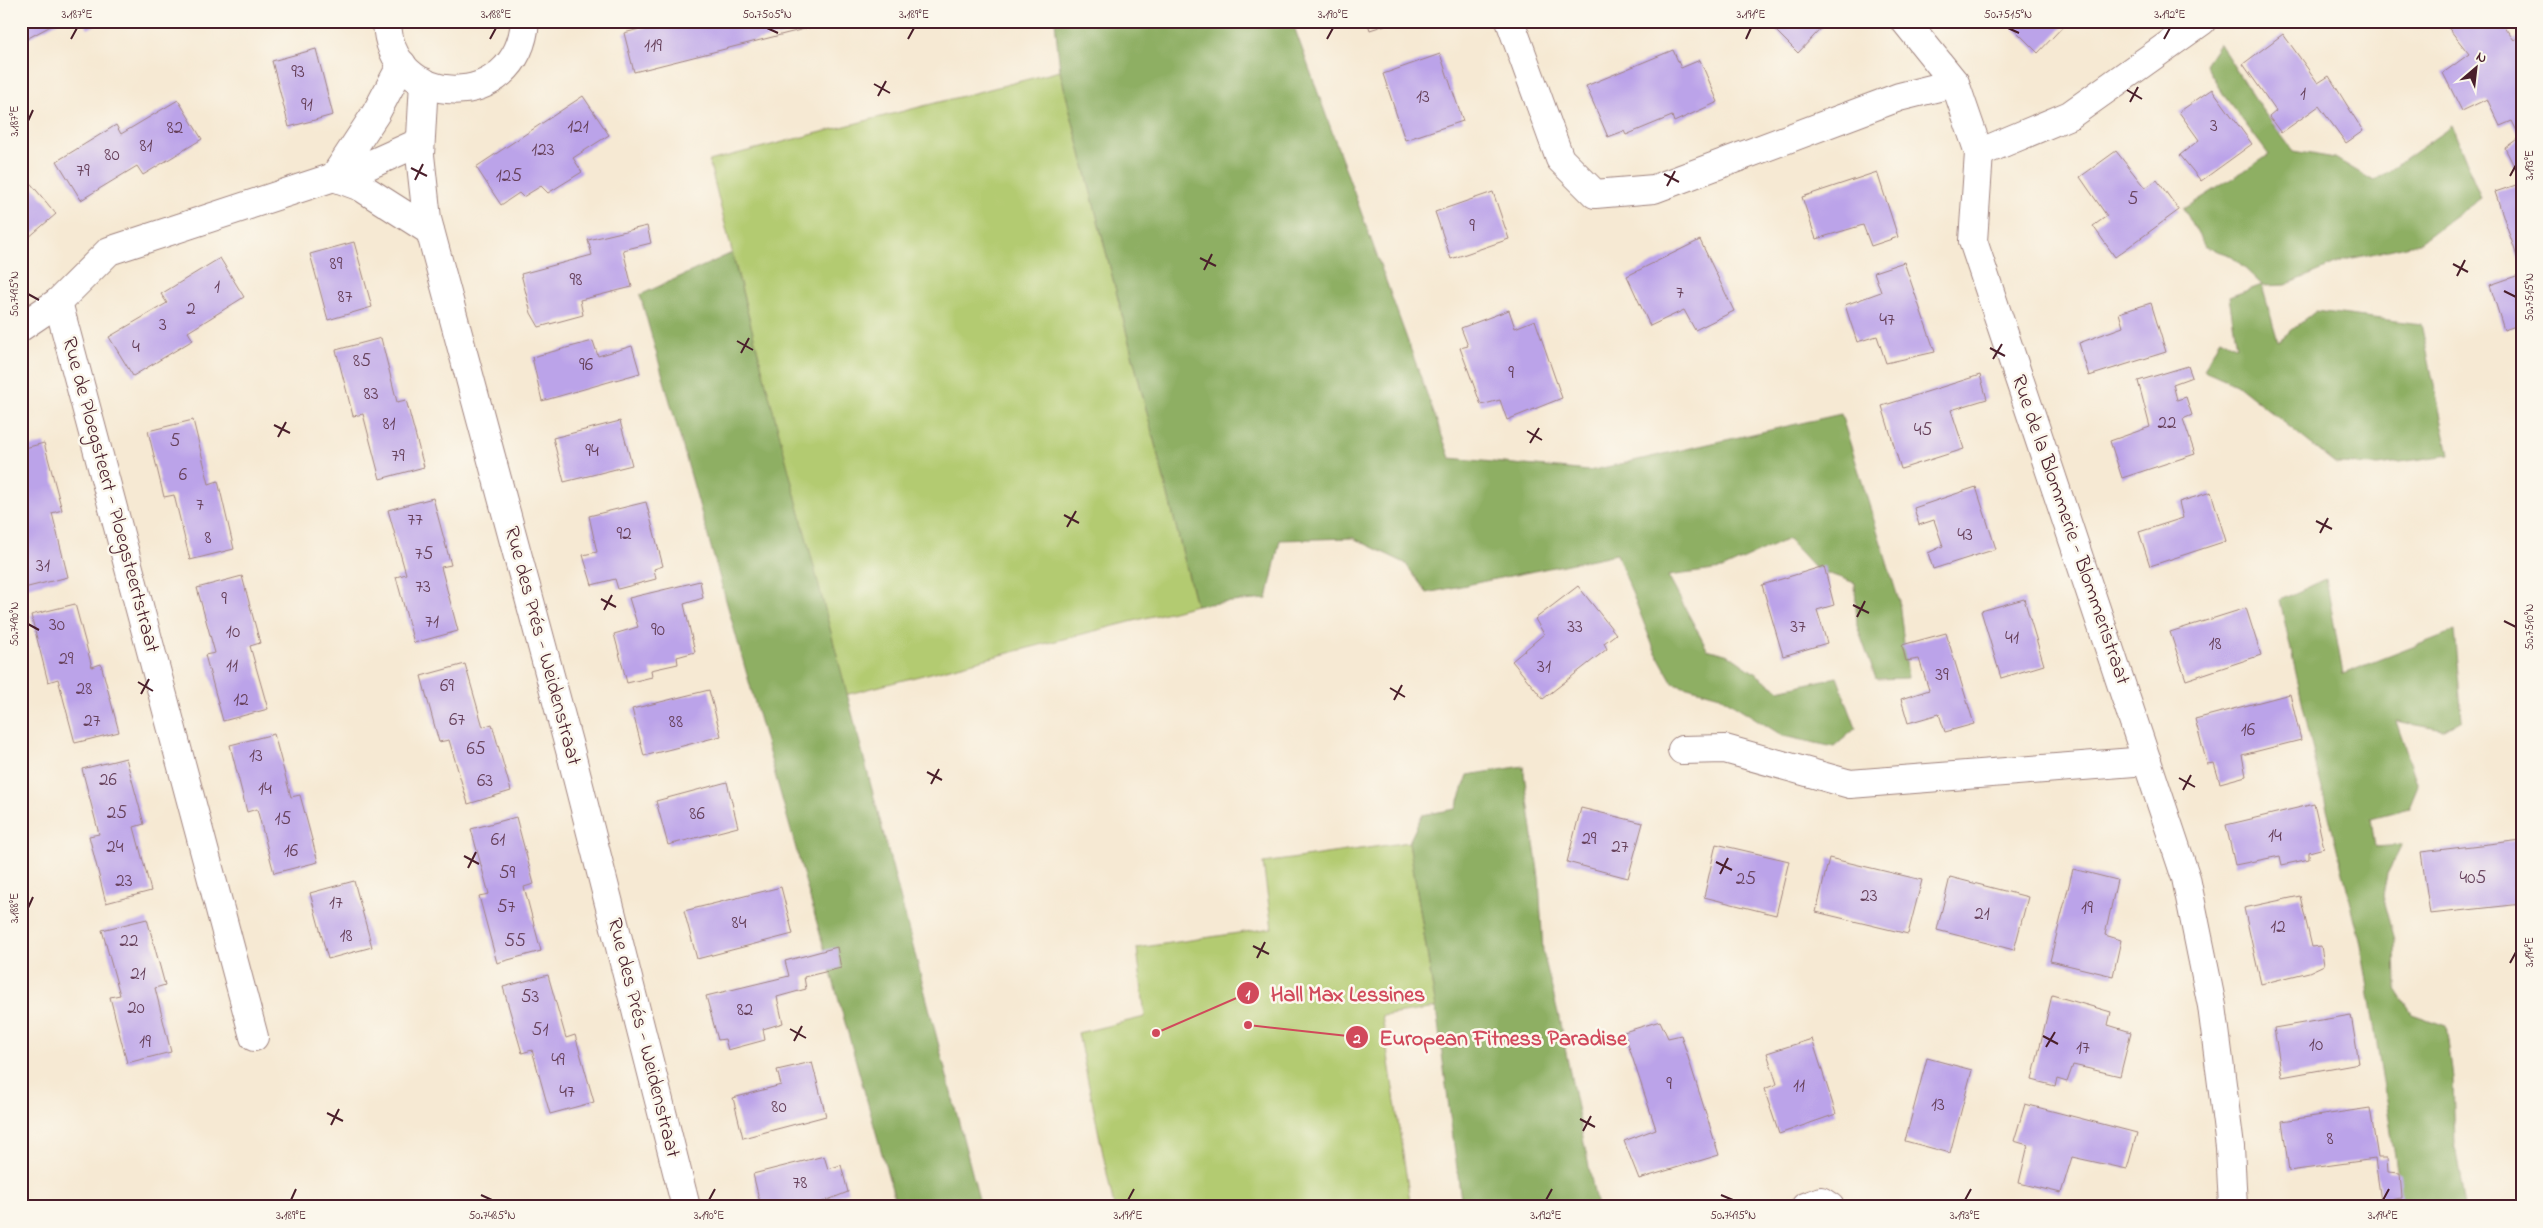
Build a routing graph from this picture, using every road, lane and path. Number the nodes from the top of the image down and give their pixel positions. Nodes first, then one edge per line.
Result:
1 (387, 21) edge
2 (525, 21) edge
3 (1510, 21) edge
4 (1905, 21) edge
5 (2202, 21) edge
6 (402, 64) junction
7 (424, 82) junction
8 (1955, 83) junction
9 (420, 142) junction
10 (1979, 153) junction
11 (334, 177) junction
12 (430, 231) junction
13 (58, 302) junction
14 (21, 327) edge
15 (1682, 750) dead end
16 (2147, 761) junction
17 (254, 1037) dead end
18 (686, 1207) edge
19 (1805, 1207) edge
20 (1830, 1207) edge
21 (2234, 1207) edge

1 - 6 street
2 - 7 street
3 - 8 street
4 - 8 street
5 - 10 street
6 - 7 street
6 - 11 street
7 - 9 street, Rue des Prés - Weidenstraat
8 - 10 street
9 - 11 street, Rue de Ploegsteert - Ploegsteertstraat
9 - 12 street, Rue des Prés - Weidenstraat
10 - 16 street, Rue de la Blommerie - Blommeristraat
11 - 12 street
11 - 13 street, Rue de Ploegsteert - Ploegsteertstraat
12 - 18 street, Rue des Prés - Weidenstraat
13 - 14 street, Rue de Ploegsteert - Ploegsteertstraat
13 - 17 street, Rue de Ploegsteert - Ploegsteertstraat
15 - 16 street
16 - 21 street, Rue de la Blommerie - Blommeristraat
19 - 20 street

